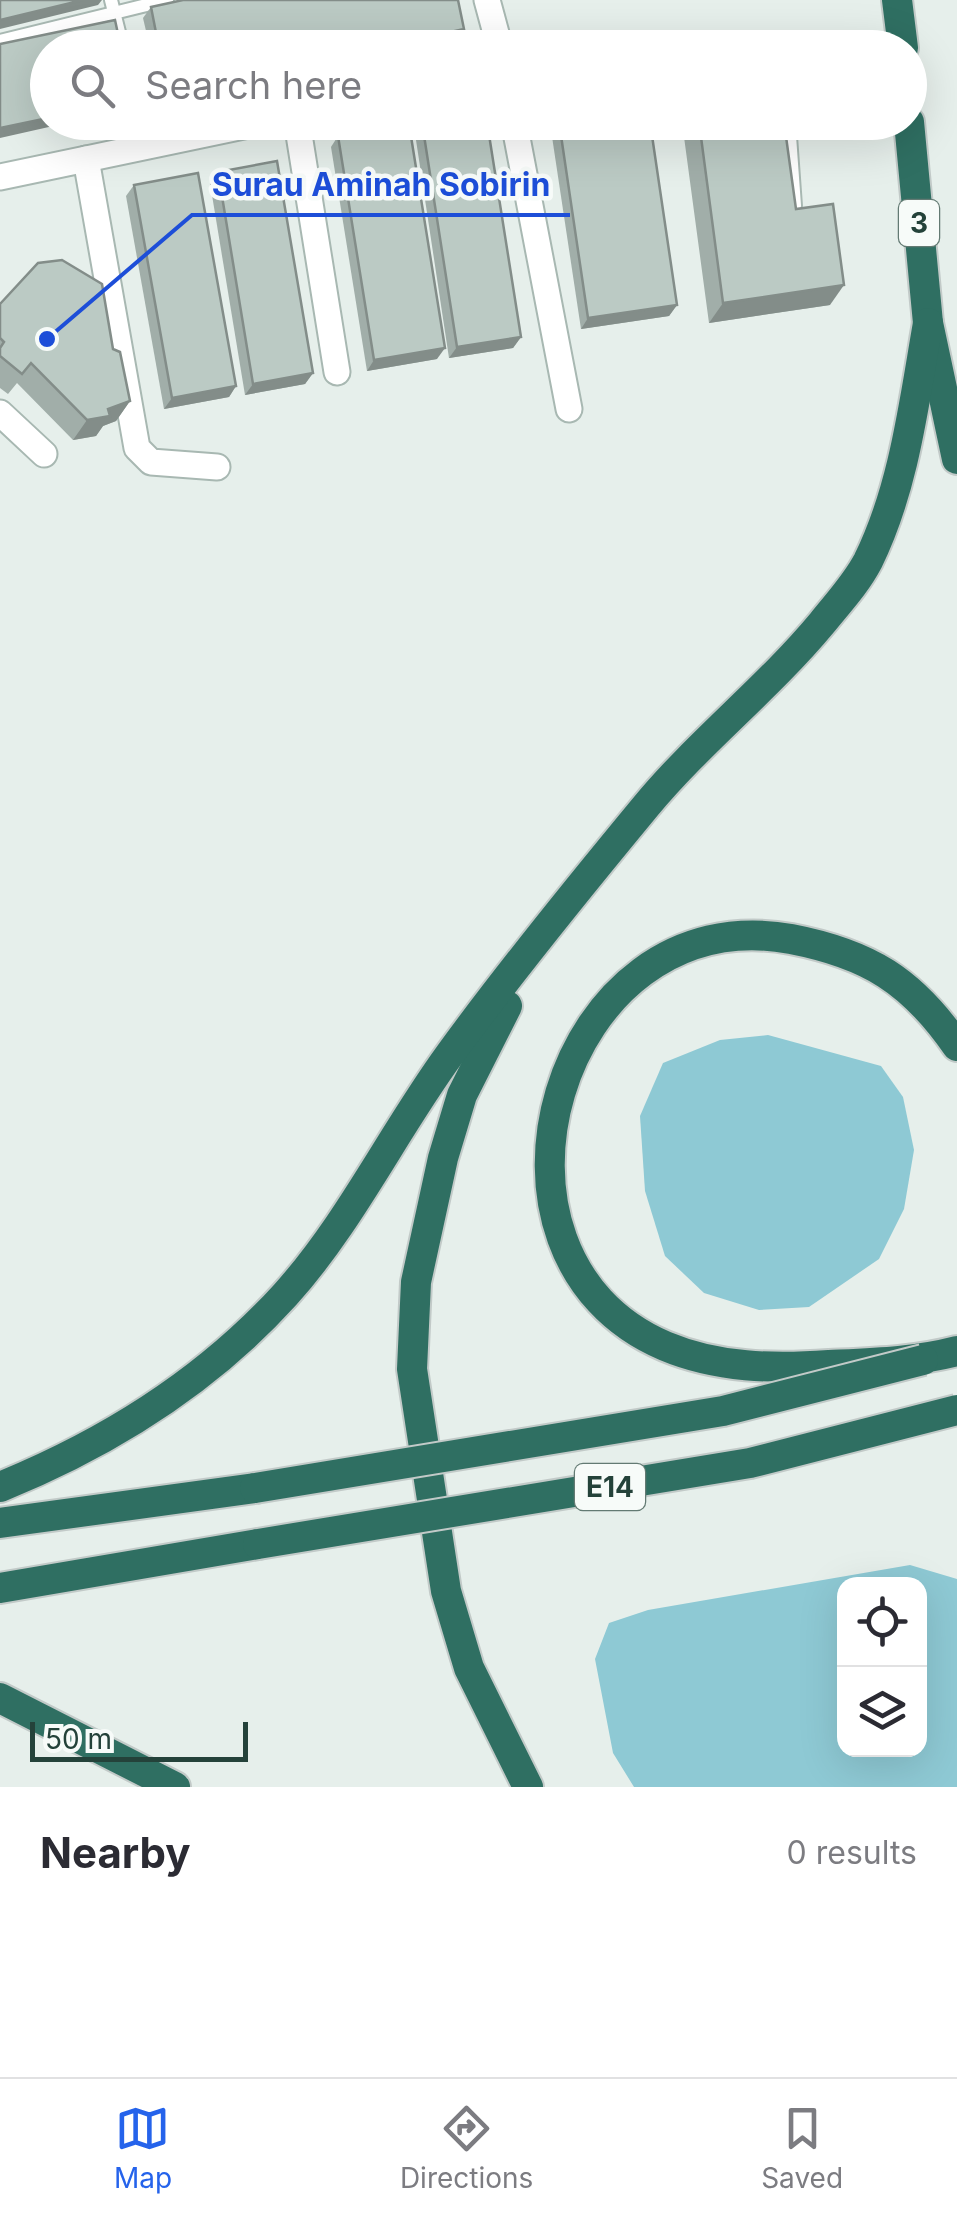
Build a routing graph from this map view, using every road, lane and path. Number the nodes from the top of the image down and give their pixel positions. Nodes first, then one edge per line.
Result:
1 (168, 0) edge
2 (487, 0) edge
3 (897, 0) edge
4 (112, 7) edge
5 (36, 30) edge
6 (495, 30) edge
7 (900, 30) edge
8 (30, 32) edge
9 (0, 41) edge
10 (131, 140) edge
11 (300, 140) edge
12 (517, 140) edge
13 (790, 140) edge
14 (911, 140) edge
15 (86, 159) junction
16 (0, 176) edge
17 (795, 206) edge
18 (928, 323) junction
19 (337, 372) dead end
20 (568, 409) dead end
21 (0, 413) edge
22 (44, 454) dead end
23 (957, 460) edge
24 (217, 467) dead end
25 (565, 904) junction
26 (957, 1046) edge
27 (957, 1351) edge
28 (923, 1360) junction
29 (957, 1410) edge
30 (0, 1486) edge
31 (0, 1523) edge
32 (0, 1588) edge
33 (0, 1698) edge
34 (174, 1787) edge
35 (528, 1787) edge

1 - 4 lane
2 - 6 street
3 - 7 highway
4 - 5 lane
8 - 9 lane
10 - 15 street
11 - 19 street
12 - 20 street
13 - 17 lane
14 - 18 highway, 3
15 - 16 street
15 - 24 street
18 - 23 highway, 3
18 - 25 highway
21 - 22 street
25 - 30 highway
25 - 35 highway
26 - 28 highway, bridge
27 - 28 highway
28 - 31 highway, E14, bridge
29 - 32 highway, E14, bridge
33 - 34 highway

